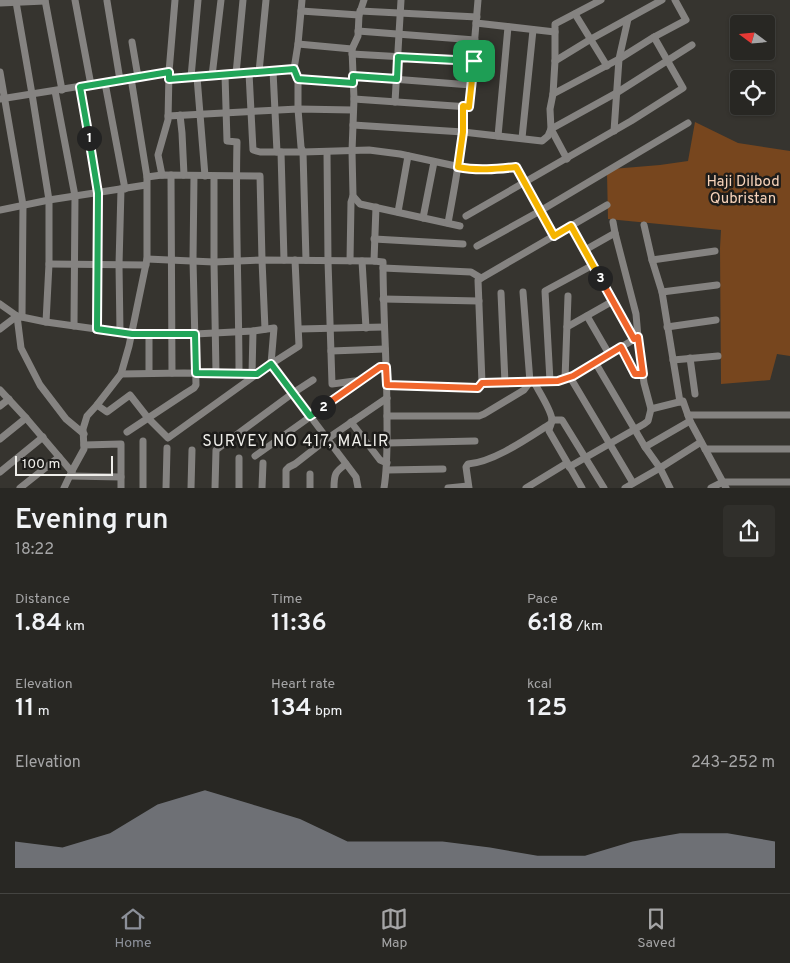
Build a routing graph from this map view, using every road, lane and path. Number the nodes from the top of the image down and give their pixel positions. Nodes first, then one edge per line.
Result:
1 (75, 0) edge
2 (174, 0) edge
3 (198, 0) edge
4 (221, 0) edge
5 (243, 0) edge
6 (266, 0) edge
7 (302, 0) edge
8 (364, 0) edge
9 (401, 0) edge
10 (478, 0) edge
11 (601, 0) edge
12 (662, 0) edge
13 (675, 0) edge
14 (45, 1) edge
15 (107, 1) edge
16 (16, 2) junction
17 (0, 4) edge
18 (301, 11) junction
19 (360, 13) junction
20 (400, 13) junction
21 (575, 14) junction
22 (628, 18) junction
23 (476, 20) junction
24 (508, 27) junction
25 (533, 30) junction
26 (358, 31) junction
27 (555, 32) junction
28 (399, 34) junction
29 (654, 37) junction
30 (591, 39) junction
31 (475, 40) junction
32 (132, 42) dead end
33 (298, 44) junction
34 (692, 45) dead end
35 (352, 52) junction
36 (398, 57) junction
37 (620, 59) junction
38 (474, 61) junction
39 (556, 61) junction
40 (667, 61) junction
41 (607, 66) junction
42 (294, 69) junction
43 (273, 71) junction
44 (0, 72) edge
45 (259, 72) junction
46 (249, 73) junction
47 (236, 74) junction
48 (225, 75) junction
49 (169, 76) junction
50 (212, 76) junction
51 (194, 77) junction
52 (134, 78) junction
53 (298, 79) junction
54 (353, 79) junction
55 (397, 79) junction
56 (120, 80) junction
57 (105, 82) junction
58 (92, 85) junction
59 (471, 85) junction
60 (80, 87) junction
61 (59, 90) junction
62 (618, 92) junction
63 (32, 94) junction
64 (554, 94) junction
65 (2, 99) edge
66 (354, 100) junction
67 (395, 102) junction
68 (463, 106) junction
69 (298, 109) junction
70 (275, 110) junction
71 (353, 110) junction
72 (252, 112) junction
73 (227, 113) junction
74 (200, 114) junction
75 (180, 115) junction
76 (168, 116) junction
77 (688, 123) dead end
78 (353, 125) junction
79 (551, 128) junction
80 (614, 131) junction
81 (463, 132) junction
82 (498, 136) junction
83 (522, 138) junction
84 (352, 151) junction
85 (279, 152) junction
86 (303, 152) junction
87 (327, 152) junction
88 (408, 156) junction
89 (567, 158) junction
90 (434, 162) junction
91 (458, 167) junction
92 (162, 175) junction
93 (171, 175) junction
94 (184, 175) junction
95 (194, 176) junction
96 (205, 176) junction
97 (214, 176) junction
98 (236, 176) junction
99 (147, 182) junction
100 (525, 184) junction
101 (123, 189) junction
102 (98, 193) junction
103 (75, 196) junction
104 (353, 196) junction
105 (49, 200) junction
106 (23, 205) junction
107 (607, 205) dead end
108 (376, 207) junction
109 (0, 210) edge
110 (540, 211) junction
111 (398, 212) junction
112 (466, 216) dead end
113 (423, 218) junction
114 (613, 222) dead end
115 (448, 224) junction
116 (644, 225) dead end
117 (460, 226) dead end
118 (571, 226) junction
119 (615, 233) junction
120 (554, 236) junction
121 (374, 239) junction
122 (463, 244) dead end
123 (477, 246) dead end
124 (585, 250) junction
125 (715, 251) dead end
126 (171, 259) junction
127 (193, 260) junction
128 (238, 260) junction
129 (262, 260) junction
130 (284, 260) junction
131 (295, 260) junction
132 (306, 260) junction
133 (328, 260) junction
134 (652, 260) junction
135 (350, 261) junction
136 (362, 261) junction
137 (374, 261) junction
138 (146, 262) junction
139 (214, 262) junction
140 (49, 264) junction
141 (74, 264) junction
142 (98, 265) junction
143 (119, 265) junction
144 (593, 265) junction
145 (383, 268) junction
146 (481, 278) junction
147 (717, 285) dead end
148 (523, 292) dead end
149 (662, 292) junction
150 (501, 294) dead end
151 (568, 296) dead end
152 (383, 298) junction
153 (479, 301) junction
154 (613, 301) junction
155 (0, 304) edge
156 (586, 316) junction
157 (19, 317) junction
158 (716, 320) dead end
159 (46, 322) junction
160 (74, 326) junction
161 (567, 326) junction
162 (384, 327) junction
163 (667, 327) junction
164 (366, 328) junction
165 (0, 329) edge
166 (97, 329) junction
167 (265, 329) junction
168 (300, 329) junction
169 (331, 329) junction
170 (252, 331) junction
171 (120, 332) junction
172 (215, 332) junction
173 (239, 332) junction
174 (149, 333) junction
175 (172, 333) junction
176 (132, 334) junction
177 (195, 334) junction
178 (636, 338) junction
179 (621, 347) junction
180 (385, 349) junction
181 (331, 351) junction
182 (609, 354) junction
183 (718, 356) dead end
184 (690, 358) junction
185 (673, 360) junction
186 (595, 362) junction
187 (271, 364) junction
188 (386, 367) junction
189 (172, 373) junction
190 (196, 373) junction
191 (216, 373) junction
192 (121, 374) junction
193 (149, 374) junction
194 (239, 374) junction
195 (255, 374) junction
196 (643, 374) junction
197 (568, 378) junction
198 (313, 380) dead end
199 (362, 380) junction
200 (532, 382) junction
201 (550, 382) junction
202 (482, 383) junction
203 (504, 383) junction
204 (387, 385) junction
205 (0, 390) edge
206 (293, 393) junction
207 (695, 394) dead end
208 (387, 398) junction
209 (8, 399) junction
210 (680, 402) junction
211 (97, 405) junction
212 (0, 406) edge
213 (651, 409) junction
214 (790, 415) edge
215 (310, 416) junction
216 (387, 416) junction
217 (26, 418) junction
218 (148, 418) junction
219 (689, 418) junction
220 (351, 422) junction
221 (551, 422) junction
222 (634, 430) junction
223 (127, 432) dead end
224 (84, 434) junction
225 (43, 438) junction
226 (327, 438) junction
227 (0, 439) edge
228 (143, 441) dead end
229 (475, 441) dead end
230 (387, 443) junction
231 (609, 444) junction
232 (84, 445) junction
233 (703, 445) junction
234 (645, 447) junction
235 (167, 448) dead end
236 (790, 449) edge
237 (192, 450) dead end
238 (255, 456) dead end
239 (59, 457) junction
240 (239, 458) dead end
241 (585, 458) junction
242 (263, 463) dead end
243 (346, 464) junction
244 (568, 465) junction
245 (387, 467) junction
246 (660, 468) junction
247 (443, 469) dead end
248 (0, 472) edge
249 (71, 474) junction
250 (310, 474) dead end
251 (121, 477) junction
252 (790, 482) edge
253 (633, 483) junction
254 (724, 485) edge
255 (468, 487) edge
256 (20, 488) edge
257 (64, 488) edge
258 (121, 488) edge
259 (143, 488) edge
260 (166, 488) edge
261 (191, 488) edge
262 (214, 488) edge
263 (238, 488) edge
264 (262, 488) edge
265 (286, 488) edge
266 (310, 488) edge
267 (334, 488) edge
268 (358, 488) edge
269 (384, 488) edge
270 (448, 488) edge
271 (526, 488) edge
272 (582, 488) edge
273 (604, 488) edge
274 (625, 488) edge
275 (670, 488) edge
276 (711, 488) edge

1 - 58 street
2 - 49 street
3 - 51 street
4 - 50 street
5 - 47 street
6 - 45 street
7 - 18 street
8 - 19 street
9 - 20 street
10 - 23 street
11 - 21 street
12 - 22 street
13 - 29 street
14 - 16 street
14 - 61 street
15 - 56 street
16 - 17 street
16 - 63 street
18 - 19 street
18 - 33 street
19 - 20 street
19 - 26 street
20 - 23 street
20 - 28 street
21 - 27 street
21 - 30 street
22 - 30 street
22 - 37 street
23 - 24 street
23 - 31 street
24 - 25 street
24 - 82 street
25 - 27 street
25 - 83 street
26 - 28 street
26 - 35 street
27 - 39 street
28 - 31 street
28 - 36 street
29 - 37 street
29 - 40 street
30 - 39 street
30 - 41 street
31 - 38 street
32 - 52 street
33 - 35 street
33 - 42 street
34 - 40 street
35 - 36 street
35 - 54 street
36 - 38 street
36 - 55 street
37 - 41 street
37 - 62 street
38 - 59 street
39 - 64 street
40 - 62 street
40 - 80 street
41 - 64 street
42 - 43 street
42 - 53 street
43 - 45 street
43 - 70 street
44 - 65 street
45 - 46 street
46 - 47 street
46 - 72 street
47 - 48 street
48 - 50 street
48 - 73 street
49 - 51 street
49 - 52 street
49 - 76 street
50 - 51 street
51 - 74 street
52 - 56 street
52 - 99 street
53 - 54 street
53 - 69 street
54 - 55 street
54 - 66 street
55 - 59 street
55 - 67 street
56 - 57 street
57 - 58 street
57 - 101 street
58 - 60 street
59 - 68 street
60 - 61 street
60 - 102 street
61 - 63 street
61 - 103 street
62 - 79 street
62 - 80 street
63 - 65 street
63 - 105 street
64 - 79 street
65 - 106 street
66 - 67 street
66 - 71 street
67 - 68 street
68 - 81 street
69 - 70 street
69 - 71 street
69 - 86 street
70 - 72 street
70 - 85 street
71 - 78 street
72 - 73 street
72 - 85 street
73 - 74 street
73 - 98 street
74 - 75 street
74 - 96 street
75 - 76 street
75 - 94 street
76 - 92 street
77 - 110 street
78 - 81 street
78 - 84 street
79 - 83 street
79 - 89 street
80 - 89 street
81 - 82 street
81 - 91 street
82 - 83 street
84 - 87 street
84 - 88 street
84 - 104 street
85 - 86 street
85 - 130 street
86 - 87 street
86 - 132 street
87 - 133 street
88 - 90 street
88 - 111 street
89 - 100 street
90 - 91 street
90 - 113 street
91 - 100 street
91 - 115 street
92 - 93 street
92 - 99 street
93 - 94 street
93 - 126 street
94 - 95 street
95 - 96 street
95 - 127 street
96 - 97 street
97 - 98 street
97 - 139 street
98 - 128 street
98 - 129 street
99 - 101 street
99 - 138 street
100 - 110 street
100 - 112 street
101 - 102 street
101 - 143 street
102 - 103 street
102 - 142 street
103 - 105 street
103 - 141 street
104 - 108 street
104 - 135 street
105 - 106 street
105 - 140 street
106 - 109 street
106 - 157 street
107 - 118 street
108 - 111 street
108 - 121 street
110 - 120 street
110 - 123 street
111 - 113 street
113 - 115 street
114 - 119 street
115 - 117 street
116 - 134 street
118 - 120 street
118 - 124 street
119 - 124 street
119 - 178 street
120 - 146 street
121 - 122 street
121 - 137 street
124 - 144 street
125 - 134 street
126 - 127 street
126 - 138 street
126 - 175 street
127 - 139 street
127 - 177 street
128 - 129 street
128 - 139 street
128 - 173 street
129 - 130 street
129 - 167 street
130 - 131 street
131 - 132 street
131 - 168 street
132 - 133 street
133 - 135 street
133 - 169 street
134 - 149 street
135 - 136 street
136 - 137 street
136 - 164 street
137 - 145 street
138 - 143 street
138 - 176 street
139 - 172 street
140 - 141 street
140 - 159 street
141 - 142 street
141 - 160 street
142 - 143 street
142 - 166 street
143 - 171 street
144 - 154 street
144 - 201 street
145 - 146 street
145 - 152 street
146 - 153 street
147 - 149 street
148 - 200 street
149 - 163 street
150 - 203 street
151 - 161 street
152 - 153 street
152 - 162 street
153 - 202 street
154 - 156 street
154 - 178 street
155 - 157 street
156 - 161 street
156 - 182 street
157 - 159 street
157 - 165 street
157 - 224 street
158 - 163 street
159 - 160 street
160 - 166 street
161 - 197 street
162 - 164 street
162 - 180 street
163 - 185 street
164 - 169 street
166 - 171 street
167 - 170 street
167 - 187 street
168 - 169 street
168 - 187 street
169 - 181 street
170 - 173 street
170 - 195 street
171 - 176 street
172 - 173 street
172 - 177 street
172 - 191 street
173 - 194 street
174 - 175 street
174 - 176 street
174 - 193 street
175 - 177 street
175 - 189 street
176 - 192 street
177 - 190 street
178 - 179 street
178 - 196 street
179 - 182 street
179 - 196 street
180 - 181 street
180 - 188 street
181 - 199 street
182 - 186 street
183 - 184 street
184 - 185 street
184 - 207 street
185 - 210 street
186 - 197 street
186 - 222 street
187 - 195 street
187 - 206 street
188 - 199 street
188 - 204 street
189 - 190 street
189 - 193 street
190 - 191 street
190 - 218 street
191 - 194 street
192 - 193 street
192 - 211 street
194 - 195 street
195 - 218 street
196 - 213 street
197 - 201 street
197 - 231 street
198 - 206 street
199 - 215 street
200 - 201 street
200 - 203 street
200 - 216 street
200 - 221 street
202 - 203 street
202 - 204 street
204 - 208 street
205 - 209 street
206 - 215 street
206 - 262 street
208 - 216 street
208 - 220 street
209 - 212 street
209 - 217 street
210 - 213 street
210 - 219 street
211 - 218 street
211 - 224 street
213 - 222 street
214 - 219 street
215 - 226 street
215 - 238 street
216 - 230 street
217 - 225 street
217 - 227 street
218 - 223 street
219 - 233 street
219 - 234 street
220 - 226 street
220 - 245 street
221 - 241 street
221 - 244 street
221 - 255 street
222 - 231 street
222 - 234 street
224 - 232 street
225 - 239 street
225 - 248 street
226 - 243 street
226 - 265 street
228 - 259 street
229 - 230 street
230 - 245 street
231 - 241 street
231 - 253 street
232 - 249 street
232 - 251 street
233 - 236 street
233 - 246 street
233 - 254 street
234 - 246 street
235 - 260 street
237 - 261 street
239 - 249 street
239 - 256 street
240 - 263 street
241 - 244 street
241 - 273 street
242 - 264 street
243 - 267 street
243 - 268 street
244 - 271 street
244 - 272 street
245 - 247 street
245 - 269 street
246 - 253 street
246 - 275 street
249 - 251 street
249 - 257 street
250 - 266 street
251 - 258 street
252 - 254 street
253 - 274 street
254 - 276 street
255 - 270 street

